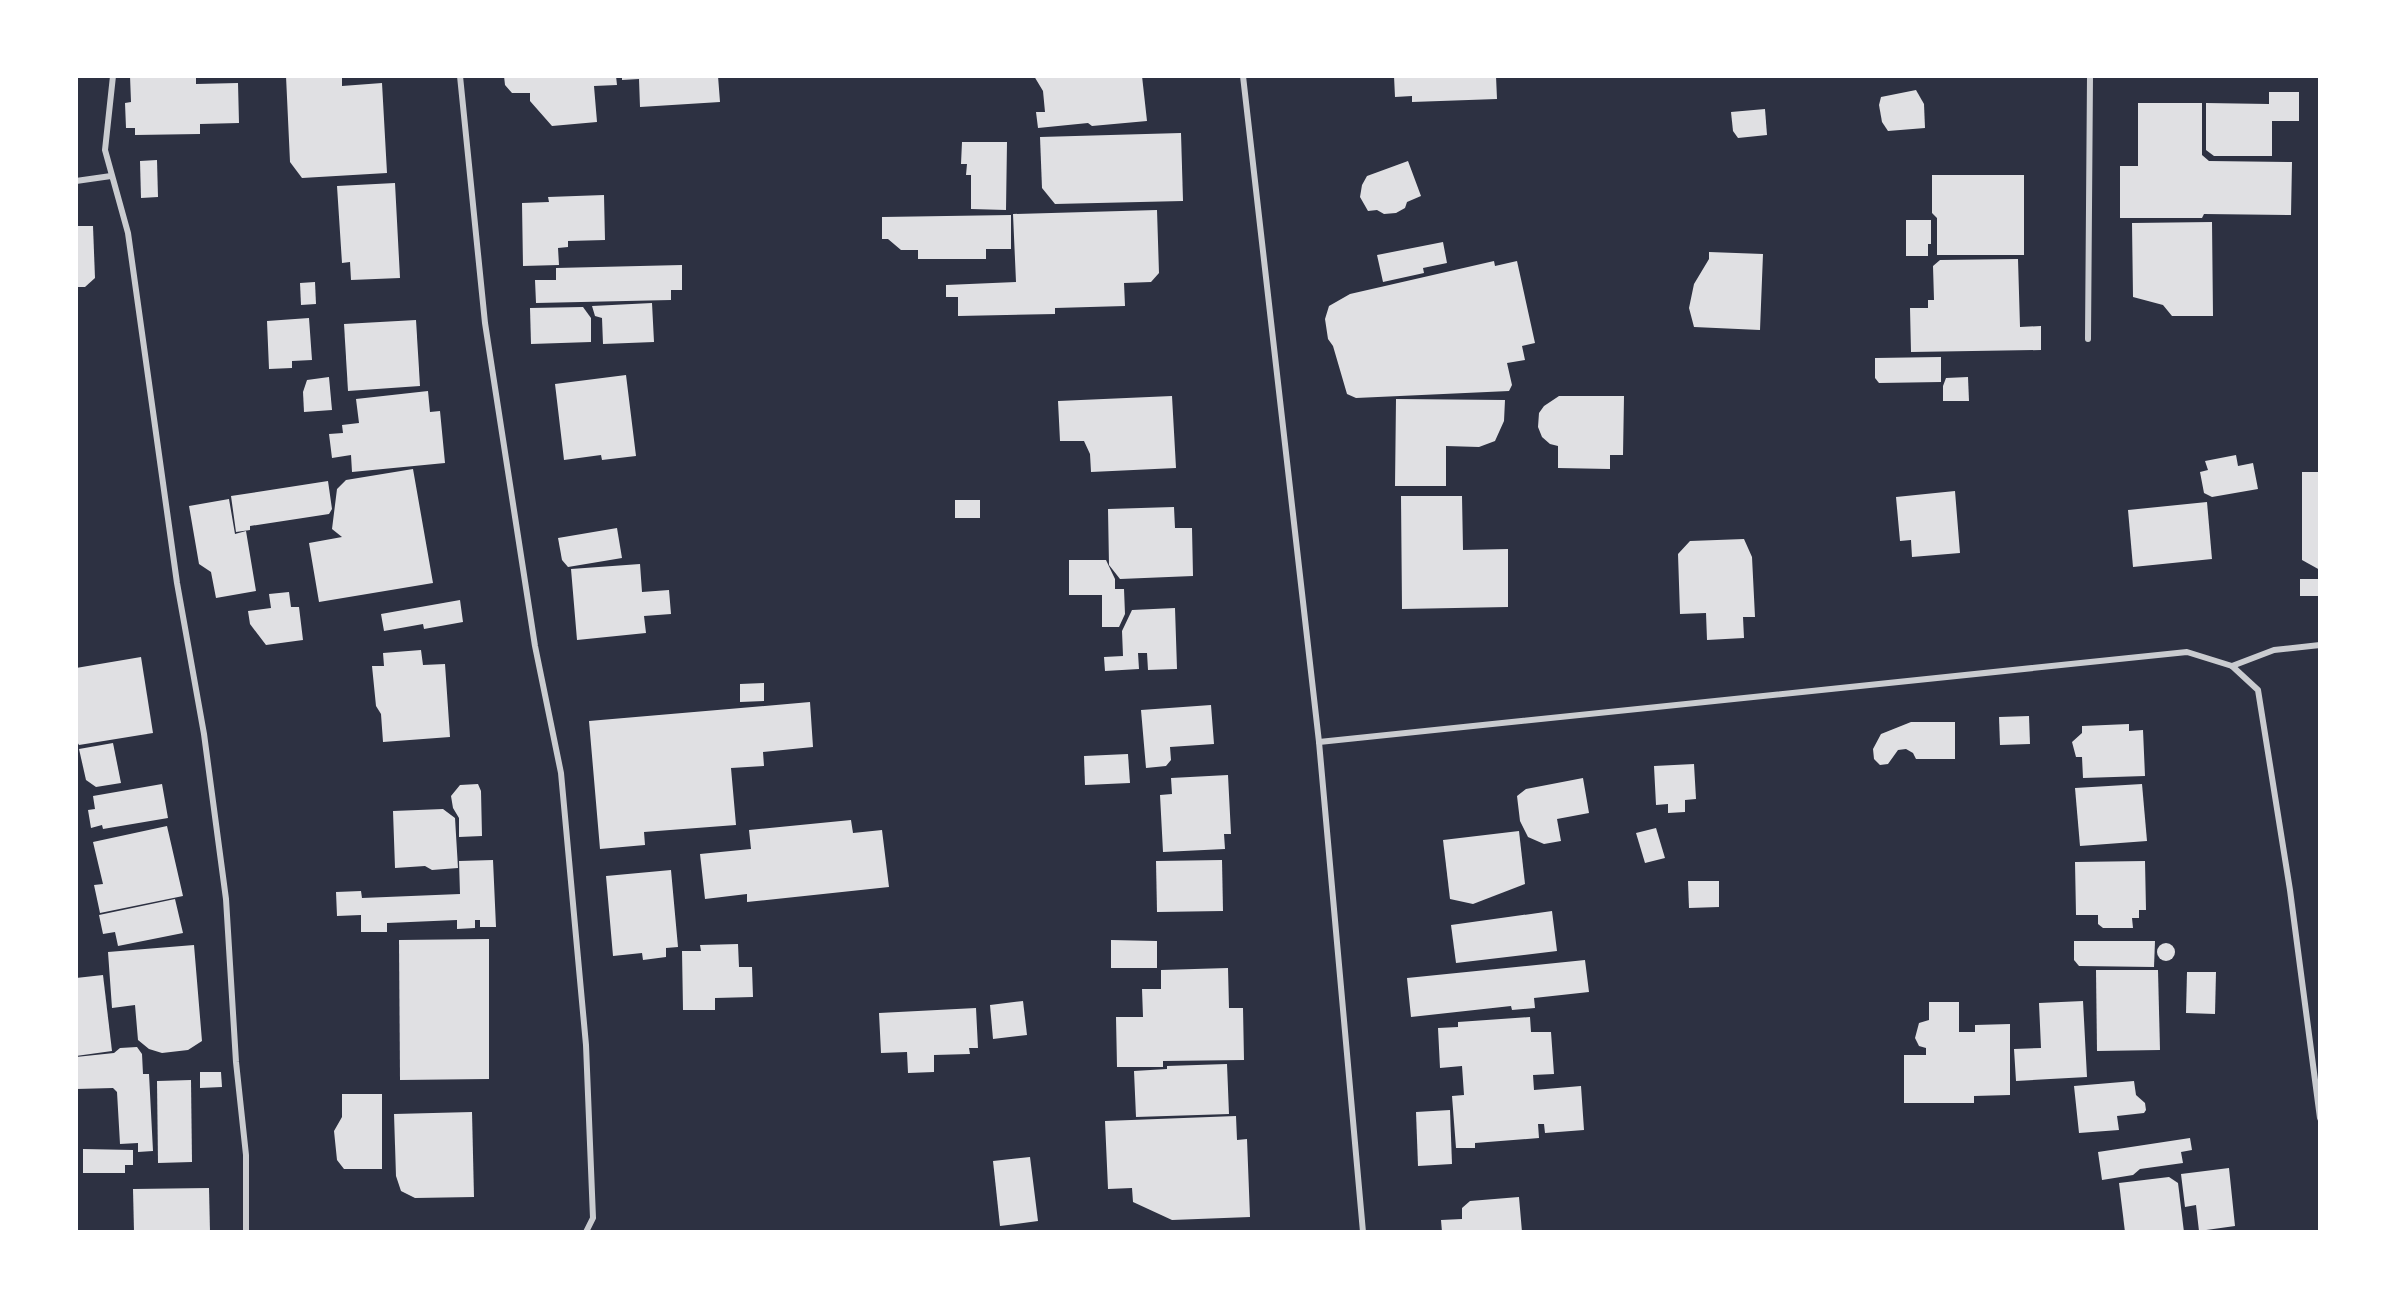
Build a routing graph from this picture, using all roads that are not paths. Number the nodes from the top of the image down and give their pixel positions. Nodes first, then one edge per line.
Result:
1 (460, 76) edge
2 (1243, 76) edge
3 (2090, 76) edge
4 (112, 77) edge
5 (111, 176) junction
6 (76, 181) edge
7 (2088, 339) dead end
8 (2319, 645) edge
9 (2232, 666) junction
10 (1319, 742) junction
11 (2319, 1118) edge
12 (246, 1232) edge
13 (586, 1232) edge
14 (1363, 1232) edge

1 - 13 street
2 - 10 street
3 - 7 street
4 - 5 street
5 - 6 street
5 - 12 street
8 - 9 street
9 - 10 street
9 - 11 street
10 - 14 street

